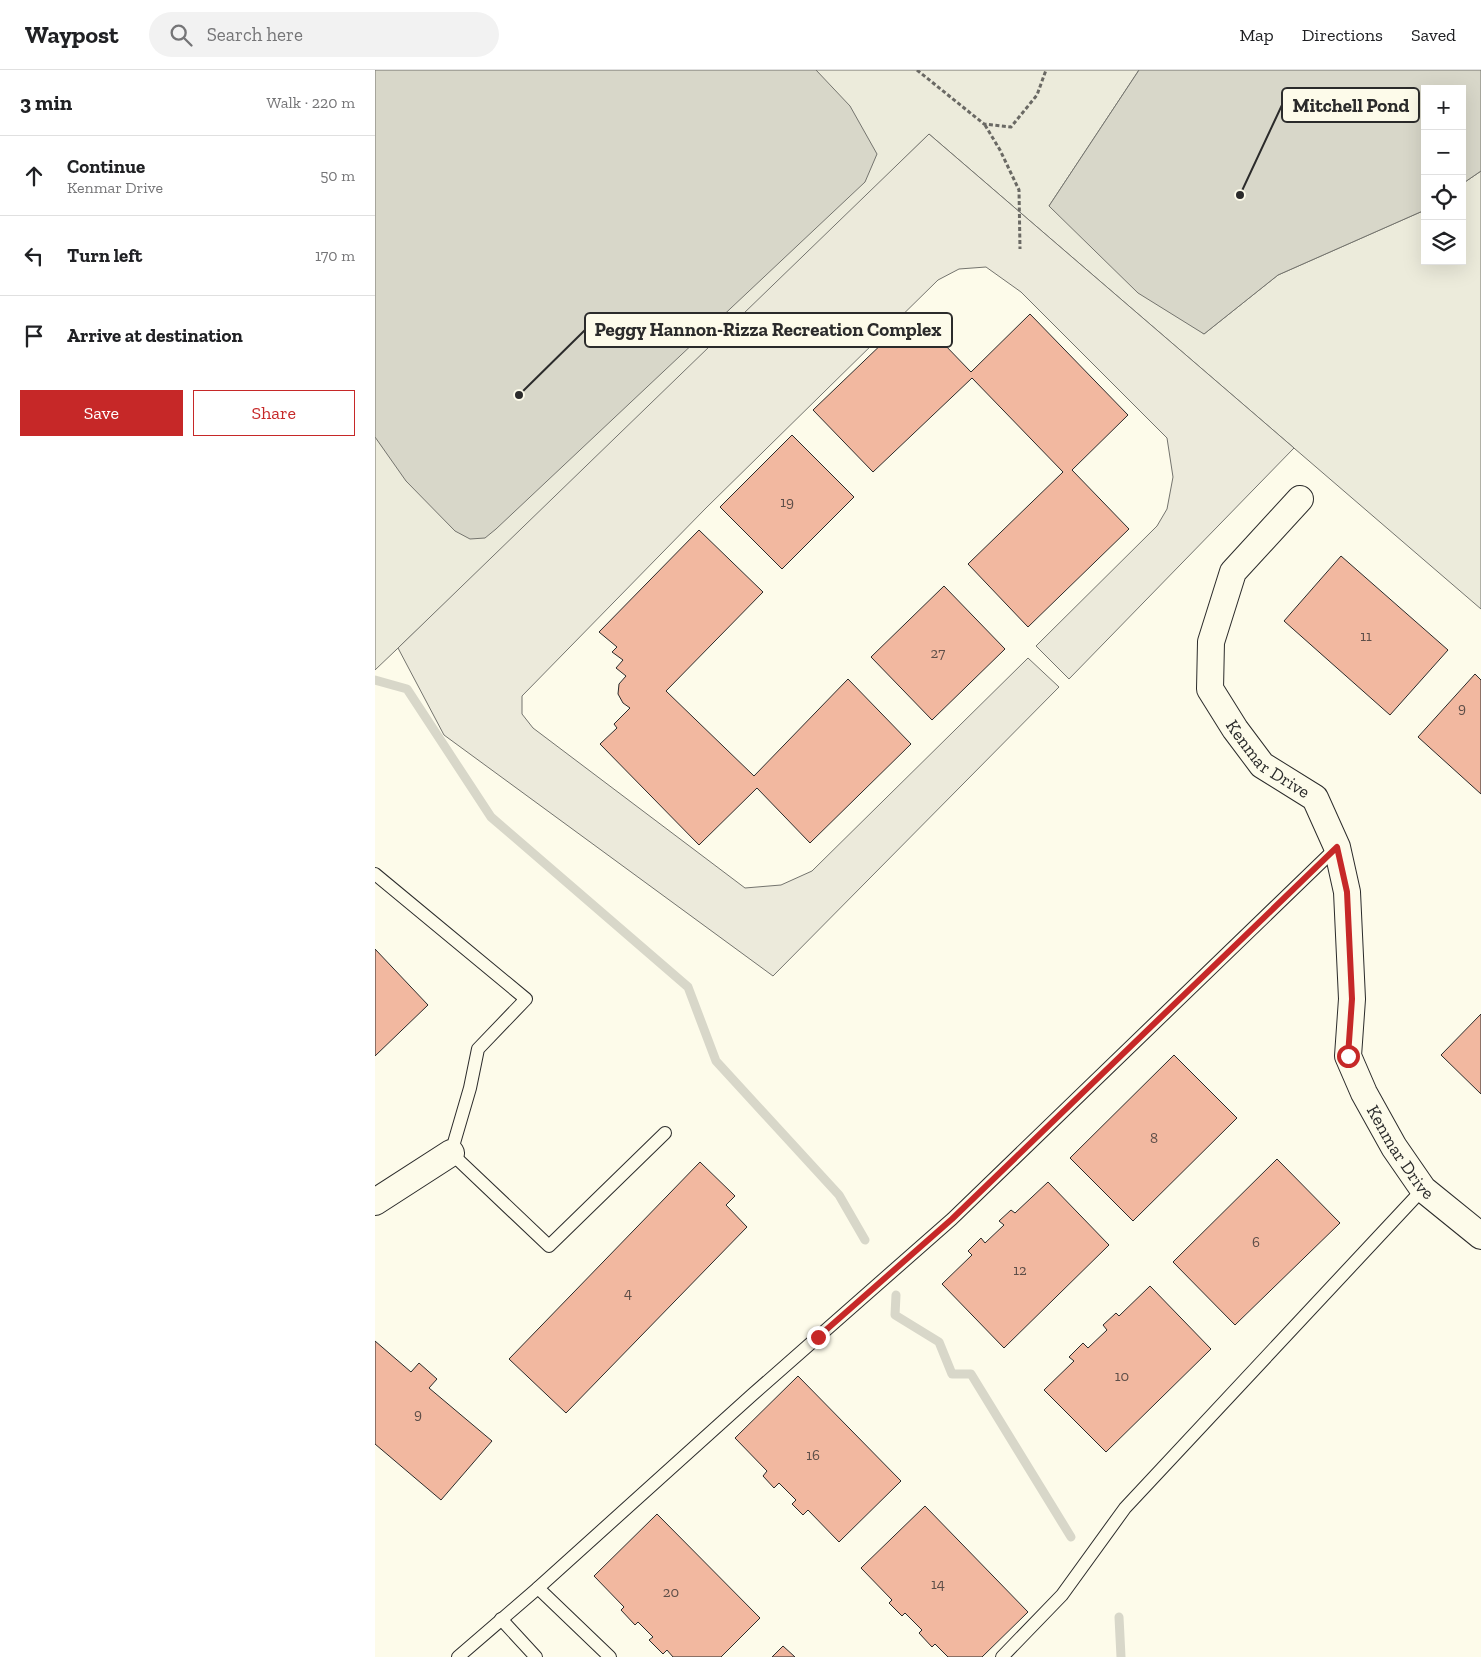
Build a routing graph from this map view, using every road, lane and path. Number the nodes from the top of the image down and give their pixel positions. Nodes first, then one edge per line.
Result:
1 (917, 70) edge
2 (1046, 70) edge
3 (985, 124) junction
4 (1020, 249) dead end
5 (1300, 499) dead end
6 (1337, 847) junction
7 (375, 874) edge
8 (665, 1133) dead end
9 (451, 1153) junction
10 (1423, 1189) junction
11 (375, 1202) edge
12 (1481, 1236) edge
13 (538, 1588) junction
14 (501, 1619) junction
15 (458, 1657) edge
16 (536, 1657) edge
17 (610, 1657) edge
18 (1002, 1657) edge

1 - 3 path
2 - 3 path
3 - 4 path
5 - 6 street, Kenmar Drive
6 - 10 street, Kenmar Drive
6 - 13 lane
7 - 9 lane
8 - 9 lane
9 - 11 street
10 - 12 street, Kenmar Drive
10 - 18 lane
13 - 14 lane
13 - 17 lane
14 - 15 lane
14 - 16 lane

